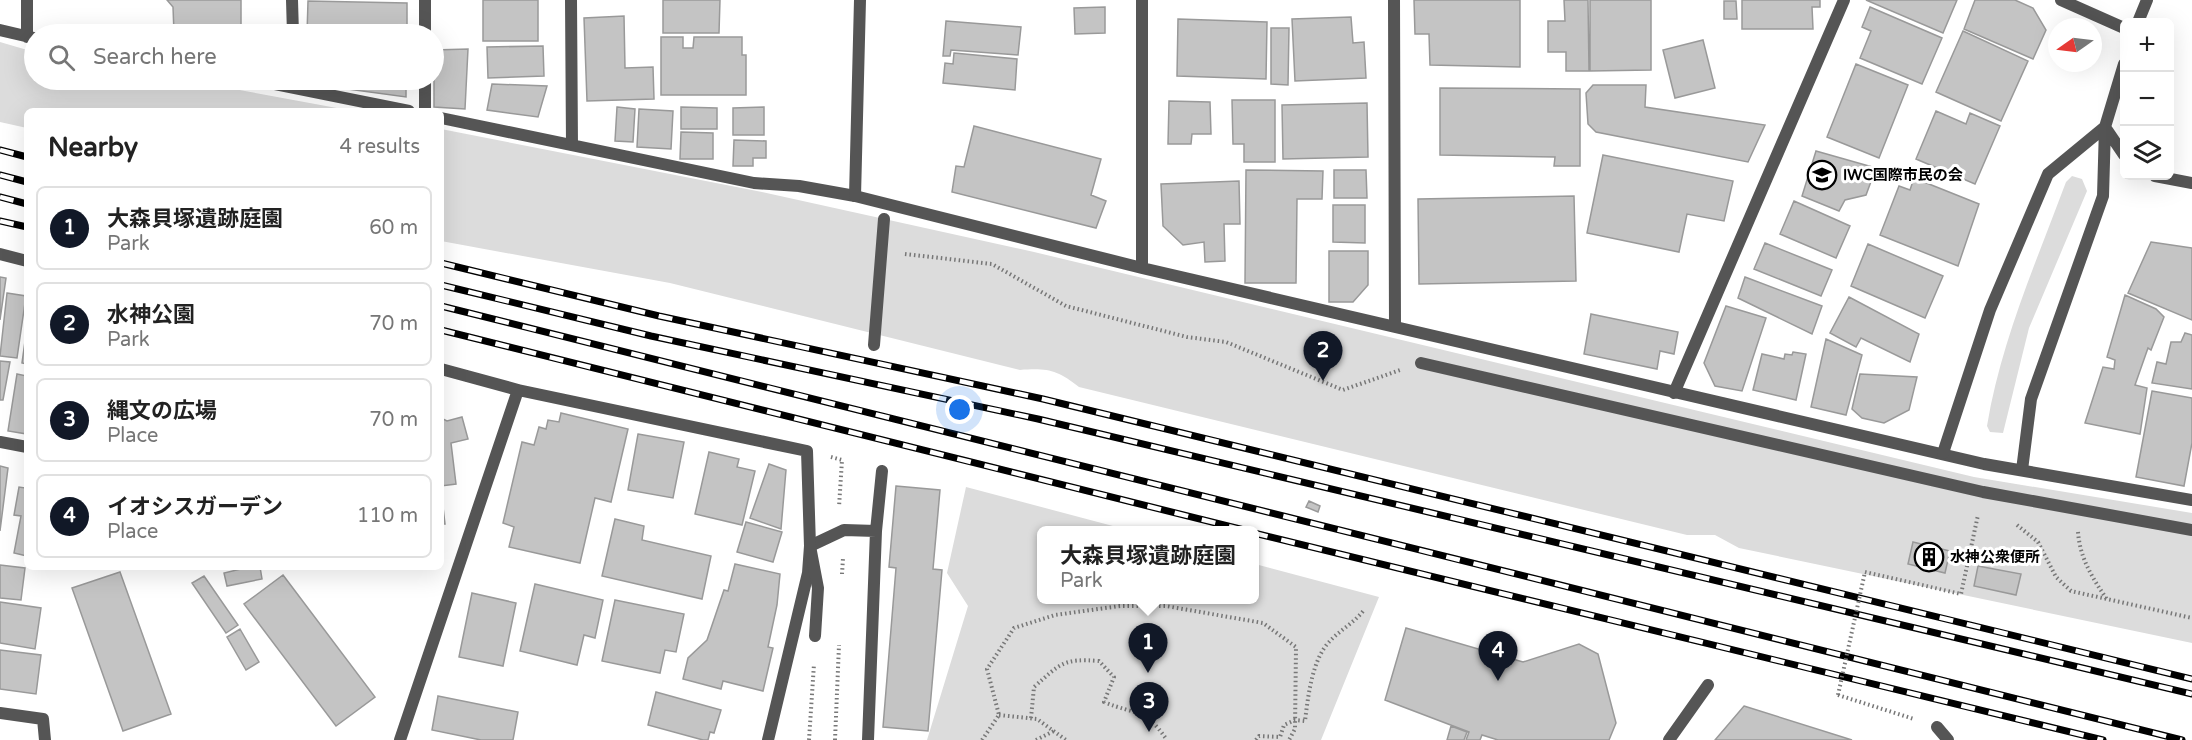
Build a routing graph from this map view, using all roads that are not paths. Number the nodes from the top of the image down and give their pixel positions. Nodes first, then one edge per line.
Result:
1 (27, 0) edge
2 (292, 0) edge
3 (424, 0) edge
4 (571, 0) edge
5 (860, 0) edge
6 (1143, 0) edge
7 (1394, 0) edge
8 (1844, 0) edge
9 (2061, 0) edge
10 (2147, 0) edge
11 (2140, 18) edge
12 (30, 24) edge
13 (293, 24) edge
14 (424, 24) edge
15 (2120, 26) edge
16 (0, 30) edge
17 (24, 36) edge
18 (2122, 72) edge
19 (322, 90) edge
20 (425, 90) edge
21 (397, 108) edge
22 (425, 108) edge
23 (444, 119) edge
24 (2105, 128) junction
25 (572, 145) junction
26 (2120, 149) edge
27 (2174, 180) edge
28 (2192, 183) edge
29 (855, 196) junction
30 (884, 219) dead end
31 (0, 254) edge
32 (24, 260) edge
33 (1142, 268) junction
34 (1395, 327) junction
35 (874, 345) dead end
36 (1421, 363) road end
37 (444, 370) edge
38 (518, 390) junction
39 (1674, 393) junction
40 (0, 442) edge
41 (24, 446) edge
42 (1943, 453) junction
43 (2022, 470) junction
44 (882, 471) dead end
45 (2192, 500) edge
46 (2192, 530) edge
47 (876, 531) junction
48 (810, 546) junction
49 (815, 636) road end
50 (1708, 685) dead end
51 (0, 713) edge
52 (1937, 727) road end
53 (45, 740) edge
54 (400, 740) edge
55 (768, 740) edge
56 (868, 740) edge
57 (1669, 740) edge
58 (1948, 740) edge

1 - 12 street
2 - 13 street
3 - 14 street
4 - 25 street
5 - 29 street
6 - 33 street
7 - 34 street
8 - 39 street
9 - 15 street
10 - 11 street
16 - 17 street
18 - 24 street
19 - 21 street
20 - 22 street
23 - 25 street
24 - 26 street
24 - 42 street
24 - 43 street
25 - 29 street
27 - 28 street
29 - 33 street
30 - 35 street
31 - 32 street
33 - 34 street
34 - 39 street
36 - 46 street
37 - 38 street
38 - 48 street
38 - 54 street
39 - 42 street
40 - 41 street
42 - 43 street
43 - 45 street
44 - 47 street
47 - 48 street
47 - 56 street
48 - 49 street
48 - 55 street
50 - 57 street
51 - 53 street
52 - 58 street

